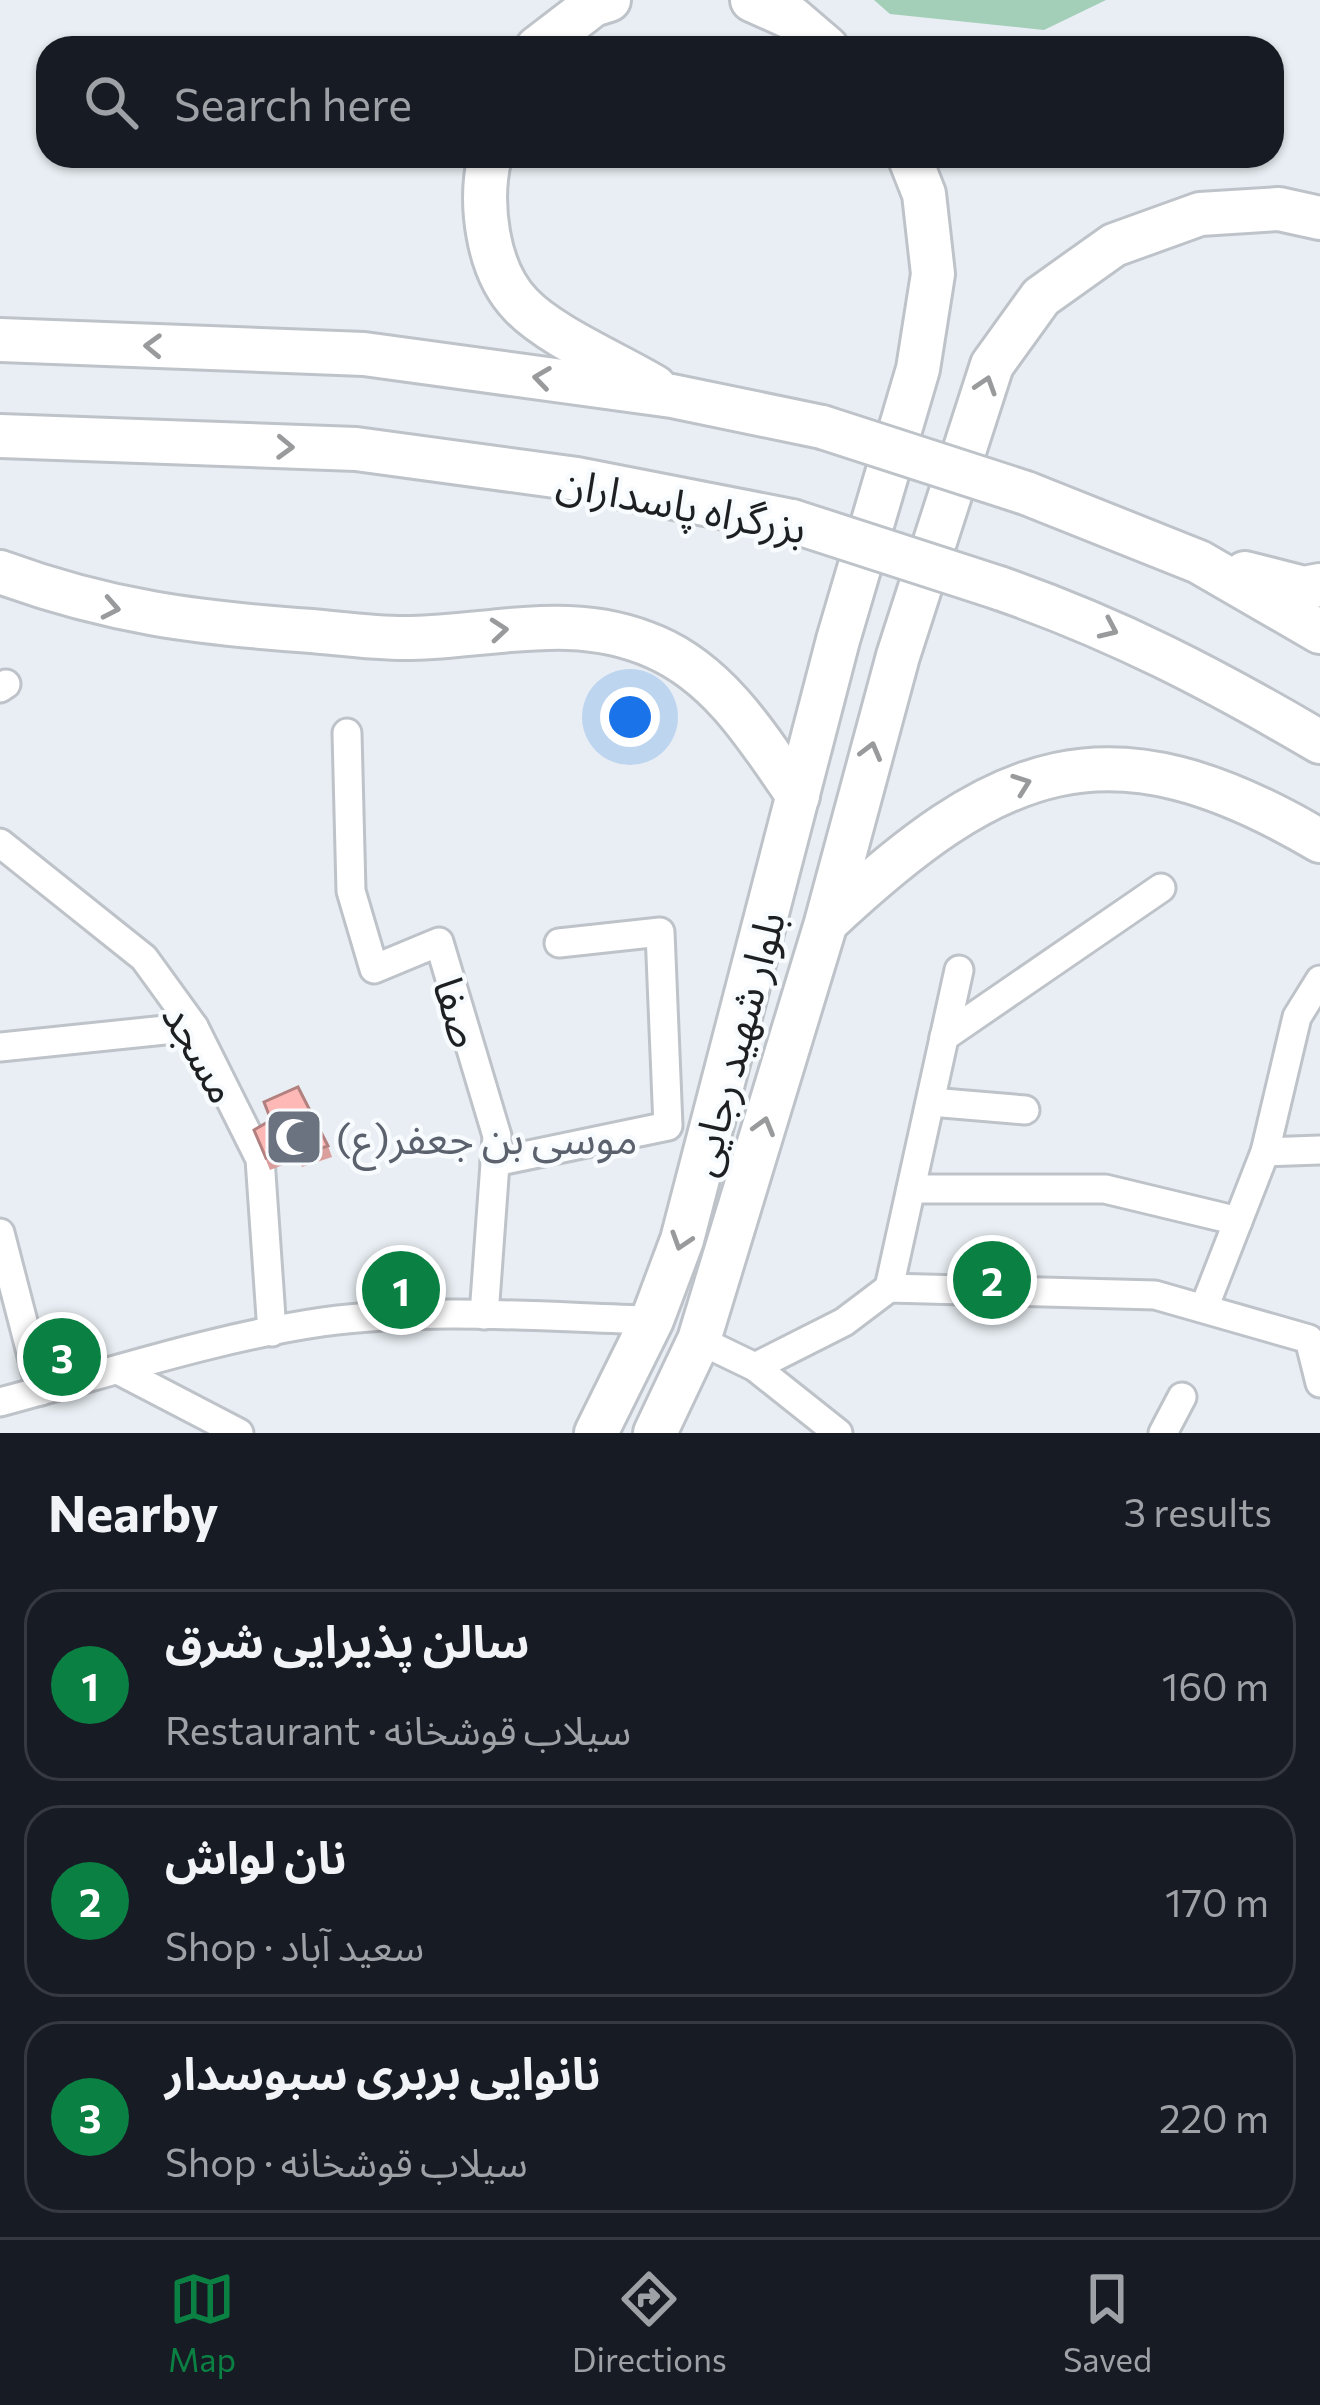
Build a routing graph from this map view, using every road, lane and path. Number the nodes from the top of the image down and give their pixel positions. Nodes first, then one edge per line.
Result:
1 (609, 0) edge
2 (752, 0) edge
3 (553, 36) edge
4 (812, 36) edge
5 (487, 168) edge
6 (914, 168) edge
7 (1320, 218) edge
8 (0, 340) edge
9 (672, 396) junction
10 (0, 436) edge
11 (1199, 562) junction
12 (0, 572) edge
13 (1320, 585) edge
14 (1320, 632) edge
15 (347, 733) dead end
16 (1320, 742) edge
17 (798, 796) junction
18 (1320, 841) edge
19 (0, 843) edge
20 (1161, 888) dead end
21 (826, 923) junction
22 (559, 943) dead end
23 (959, 970) dead end
24 (1320, 980) edge
25 (194, 1027) junction
26 (944, 1037) junction
27 (0, 1047) edge
28 (931, 1102) junction
29 (1025, 1110) dead end
30 (1320, 1150) edge
31 (1265, 1152) junction
32 (495, 1162) junction
33 (911, 1189) junction
34 (1238, 1221) junction
35 (0, 1233) edge
36 (889, 1288) junction
37 (1204, 1308) junction
38 (484, 1315) junction
39 (652, 1320) junction
40 (272, 1332) junction
41 (699, 1340) junction
42 (755, 1367) junction
43 (118, 1370) junction
44 (1320, 1383) edge
45 (41, 1391) junction
46 (1182, 1397) dead end
47 (0, 1402) edge
48 (238, 1433) edge
49 (596, 1433) edge
50 (655, 1433) edge
51 (838, 1433) edge
52 (1163, 1433) edge

1 - 3 highway
2 - 4 highway
5 - 9 highway
6 - 17 highway, بلوار شهید رجایی
21 -> 7 highway, بلوار شهید رجایی
9 -> 8 highway
9 - 11 highway, bridge
10 -> 16 highway, بزرگراه پاسداران, bridge
11 - 13 highway
11 - 14 highway
12 -> 17 highway
15 - 32 street, صفا
17 -> 39 highway, بلوار شهید رجایی
21 -> 18 highway
19 - 25 street, مسجد
20 - 26 street
41 -> 21 highway, بلوار شهید رجایی
22 - 32 street
23 - 26 street
24 - 31 street
25 - 27 street
25 - 40 street, مسجد
26 - 28 street
28 - 29 street
28 - 33 street
30 - 31 street
31 - 34 street
32 - 38 street, صفا
33 - 34 street
33 - 36 street
34 - 37 street
35 - 45 street
36 - 37 street
36 - 42 street
37 - 44 street
38 - 39 street
38 - 40 street
39 - 49 highway, بلوار شهید رجایی
40 - 43 street
41 - 42 street
41 - 50 highway, بلوار شهید رجایی
42 - 51 street
43 - 45 street
43 - 48 street
45 - 47 street
46 - 52 street

